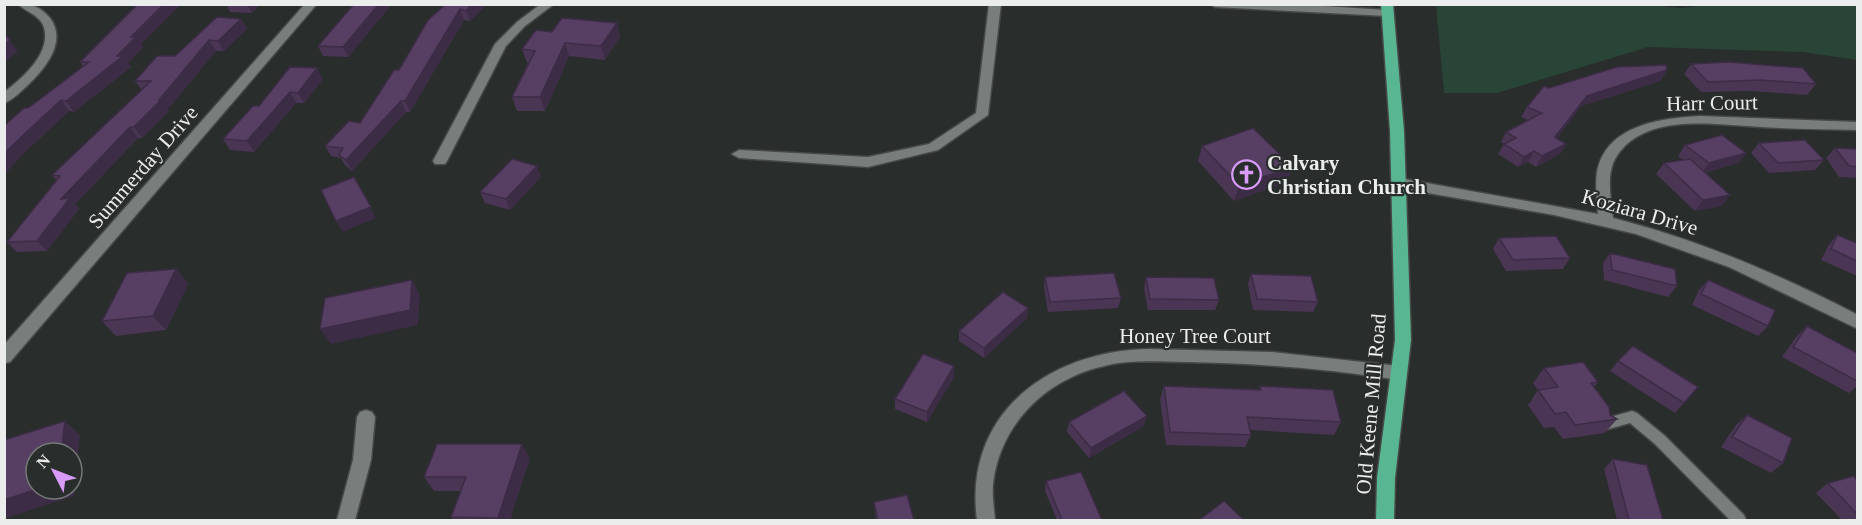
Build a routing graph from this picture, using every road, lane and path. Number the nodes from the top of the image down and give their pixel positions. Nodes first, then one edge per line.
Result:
1 (23, 4) edge
2 (312, 4) edge
3 (549, 4) edge
4 (994, 4) edge
5 (1215, 4) edge
6 (1387, 9) edge
7 (4, 99) edge
8 (1857, 126) edge
9 (739, 154) dead end
10 (440, 161) dead end
11 (1399, 183) junction
12 (1606, 221) junction
13 (1857, 323) edge
14 (4, 357) edge
15 (1399, 373) junction
16 (366, 417) dead end
17 (1605, 424) edge
18 (346, 520) edge
19 (986, 520) edge
20 (1385, 520) edge
21 (1739, 520) edge

1 - 7 street
2 - 14 street, Summerday Drive
3 - 10 street
4 - 9 street
5 - 6 street
6 - 11 main road, Old Keene Mill Road
8 - 12 street, Harr Court
11 - 12 street, Koziara Drive
11 - 15 main road, Old Keene Mill Road
12 - 13 street, Koziara Drive
15 - 19 street, Honey Tree Court
15 - 20 main road, Old Keene Mill Road
16 - 18 street
17 - 21 lane

